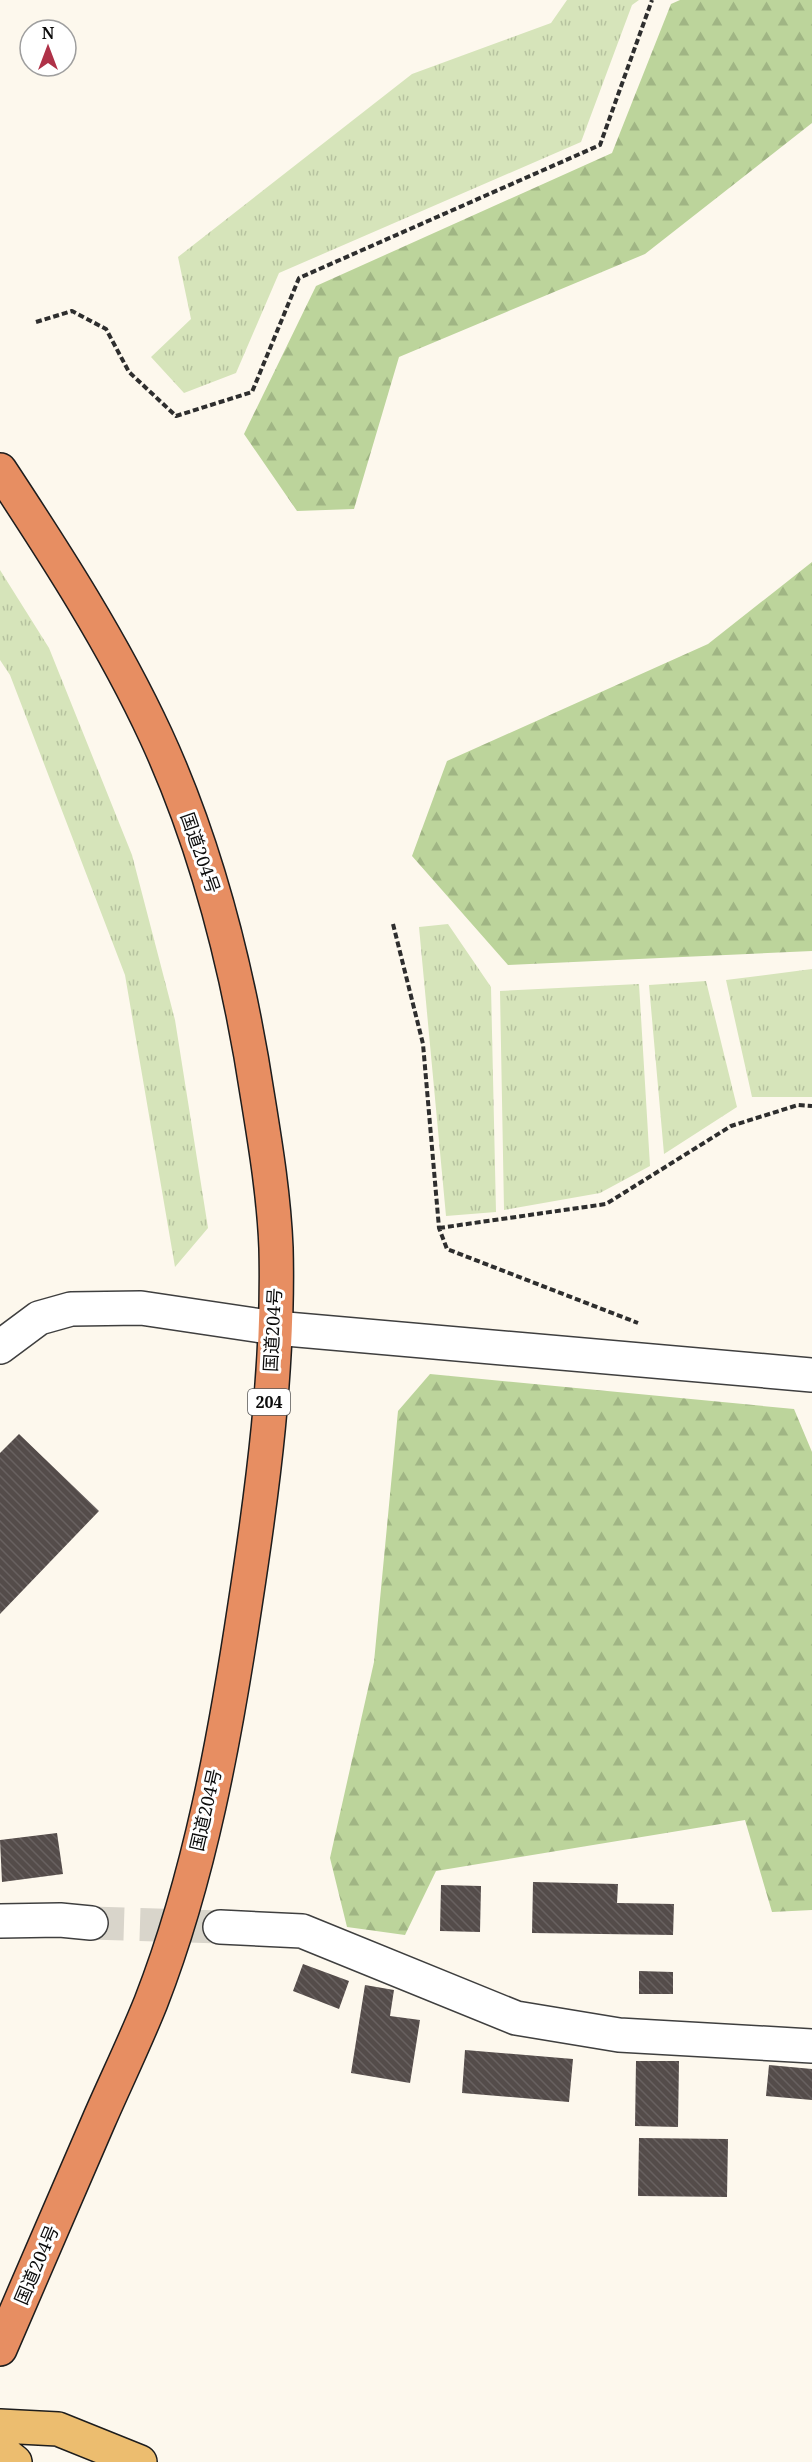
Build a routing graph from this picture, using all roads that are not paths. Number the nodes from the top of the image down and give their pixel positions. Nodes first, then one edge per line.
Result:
1 (0, 470) edge
2 (275, 1328) junction
3 (0, 1347) edge
4 (812, 1375) edge
5 (0, 1921) edge
6 (91, 1923) tunnel mouth
7 (220, 1927) tunnel mouth
8 (812, 2046) edge
9 (0, 2349) edge
10 (0, 2426) edge
11 (0, 2450) edge
12 (15, 2462) edge
13 (140, 2462) edge

1 - 2 highway, 国道204号 / 204
2 - 3 street
2 - 4 street
2 - 9 highway, 国道204号 / 204
5 - 6 street
7 - 8 street
10 - 13 main road
11 - 12 main road

